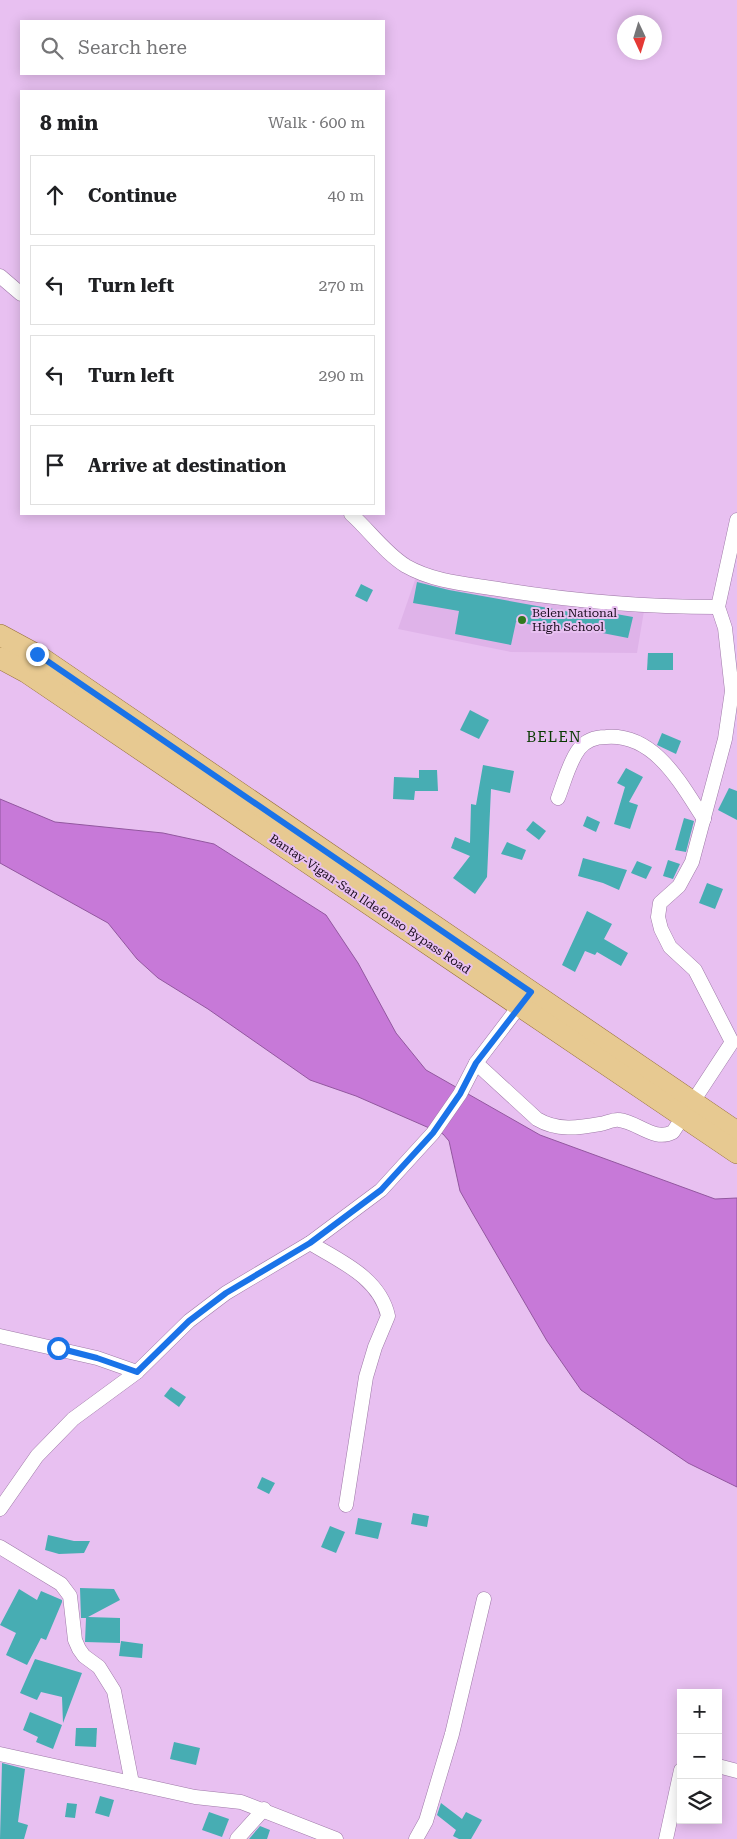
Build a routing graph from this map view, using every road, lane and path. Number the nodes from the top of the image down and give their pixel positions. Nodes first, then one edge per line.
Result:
1 (0, 276) edge
2 (20, 293) edge
3 (352, 515) edge
4 (737, 520) edge
5 (718, 607) junction
6 (0, 635) edge
7 (0, 658) edge
8 (558, 798) dead end
9 (704, 819) junction
10 (526, 998) junction
11 (735, 1044) edge
12 (476, 1063) junction
13 (687, 1109) junction
14 (737, 1132) edge
15 (737, 1153) edge
16 (310, 1243) junction
17 (0, 1336) edge
18 (137, 1372) junction
19 (346, 1505) dead end
20 (0, 1509) edge
21 (0, 1547) edge
22 (484, 1599) dead end
23 (0, 1754) edge
24 (722, 1767) edge
25 (737, 1770) edge
26 (679, 1779) edge
27 (132, 1783) junction
28 (264, 1809) junction
29 (237, 1839) edge
30 (336, 1839) edge
31 (416, 1839) edge
32 (666, 1839) edge

1 - 2 street
3 - 5 street
4 - 5 street
5 - 9 street
6 - 10 main road, Bantay-Vigan-San Ildefonso Bypass Road
7 - 10 main road, Bantay-Vigan-San Ildefonso Bypass Road
8 - 9 street
9 - 11 street
10 - 12 street
10 - 13 main road, Bantay-Vigan-San Ildefonso Bypass Road
11 - 13 street
12 - 13 street
12 - 16 street
13 - 14 main road, Bantay-Vigan-San Ildefonso Bypass Road
13 - 15 main road, Bantay-Vigan-San Ildefonso Bypass Road
16 - 18 street
16 - 19 street
17 - 18 street
18 - 20 street
21 - 27 street
22 - 31 street
23 - 27 street
24 - 25 street
26 - 32 street
27 - 28 street
28 - 29 street
28 - 30 street

